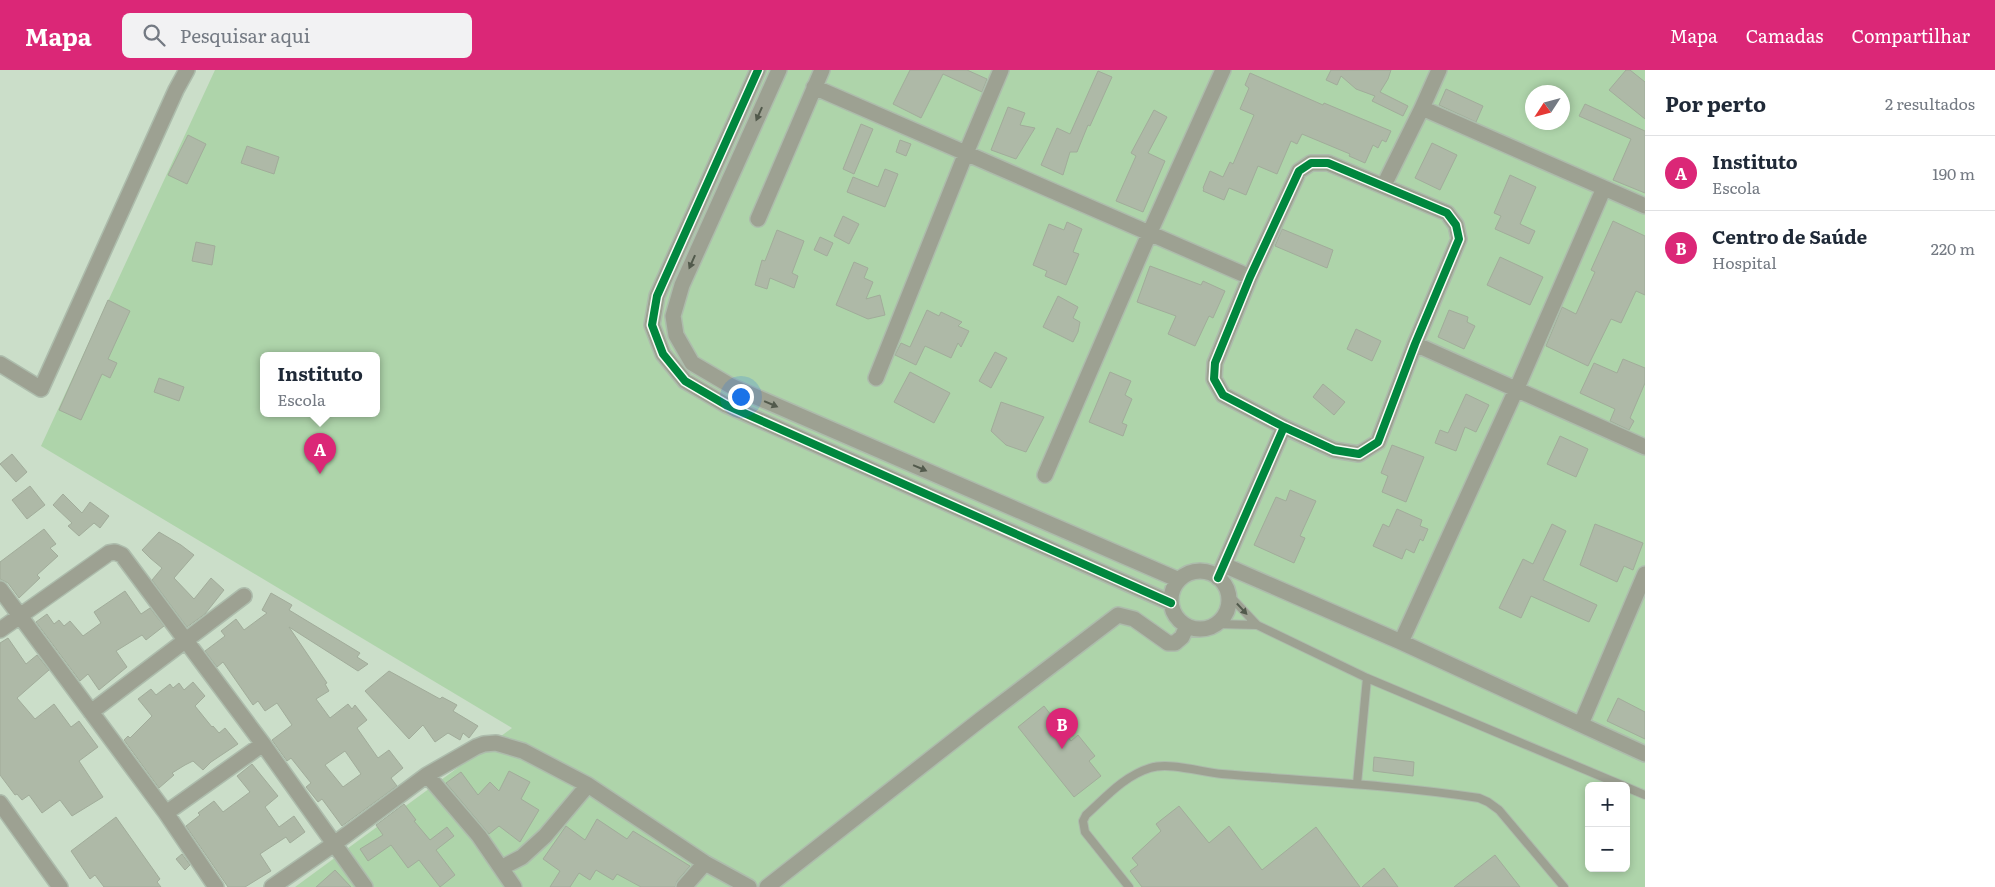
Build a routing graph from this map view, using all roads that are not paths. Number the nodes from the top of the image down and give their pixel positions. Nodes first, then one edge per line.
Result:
1 (187, 70) edge
2 (758, 70) edge
3 (779, 70) edge
4 (822, 70) edge
5 (1001, 70) edge
6 (1223, 70) edge
7 (1439, 70) edge
8 (814, 87) junction
9 (1422, 108) junction
10 (966, 152) junction
11 (1384, 185) junction
12 (1604, 188) junction
13 (1645, 206) edge
14 (758, 218) dead end
15 (1150, 232) junction
16 (1250, 277) junction
17 (1415, 344) junction
18 (0, 364) edge
19 (876, 378) dead end
20 (1516, 390) junction
21 (1284, 427) junction
22 (1645, 447) edge
23 (1045, 475) dead end
24 (1221, 571) junction
25 (1645, 574) edge
26 (1178, 580) junction
27 (0, 590) edge
28 (1228, 593) junction
29 (244, 596) dead end
30 (1171, 603) junction
31 (20, 616) junction
32 (1215, 624) junction
33 (1257, 625) junction
34 (1187, 626) junction
35 (0, 630) edge
36 (185, 640) junction
37 (1401, 642) junction
38 (1367, 678) junction
39 (91, 712) junction
40 (1581, 724) junction
41 (263, 744) junction
42 (1645, 754) edge
43 (427, 775) junction
44 (1615, 782) edge
45 (1357, 784) junction
46 (588, 785) junction
47 (1630, 788) edge
48 (1645, 794) edge
49 (0, 803) edge
50 (166, 813) junction
51 (334, 844) junction
52 (705, 863) junction
53 (501, 868) junction
54 (60, 887) edge
55 (216, 887) edge
56 (272, 887) edge
57 (366, 887) edge
58 (514, 887) edge
59 (684, 887) edge
60 (749, 887) edge
61 (767, 887) edge
62 (1129, 887) edge
63 (1564, 887) edge

1 - 18 street
2 - 30 street
3 -> 26 street
4 - 8 street
5 - 10 street
6 - 15 street
7 - 9 street
8 - 10 street
8 - 14 street
9 - 11 street
9 - 12 street
10 - 15 street
10 - 19 street
11 - 16 street
11 - 17 street
12 - 13 street
12 - 20 street
15 - 16 street
15 - 23 street
16 - 21 street
17 - 20 street
17 - 21 street
20 - 22 street
20 - 37 street
21 - 24 street
24 - 26 street
24 - 28 street
24 - 37 street
25 - 40 street
26 - 30 street
27 - 31 street
28 - 32 street
28 -> 33 lane
29 - 36 street
30 - 34 street
31 - 35 street
31 - 36 street
31 - 39 street
32 - 33 lane
32 - 34 street
33 - 38 lane
34 - 61 street
36 - 39 street
36 - 41 street
37 - 40 street
38 - 44 lane
38 - 45 lane
39 - 50 street
40 - 42 street
41 - 50 street
41 - 51 street
43 - 46 street
43 - 51 street
43 - 53 street
45 - 62 lane
45 - 63 lane
46 - 52 street
46 - 53 street
47 - 48 lane
49 - 54 street
50 - 55 street
51 - 56 street
51 - 57 street
52 - 59 street
52 - 60 street
53 - 58 street

